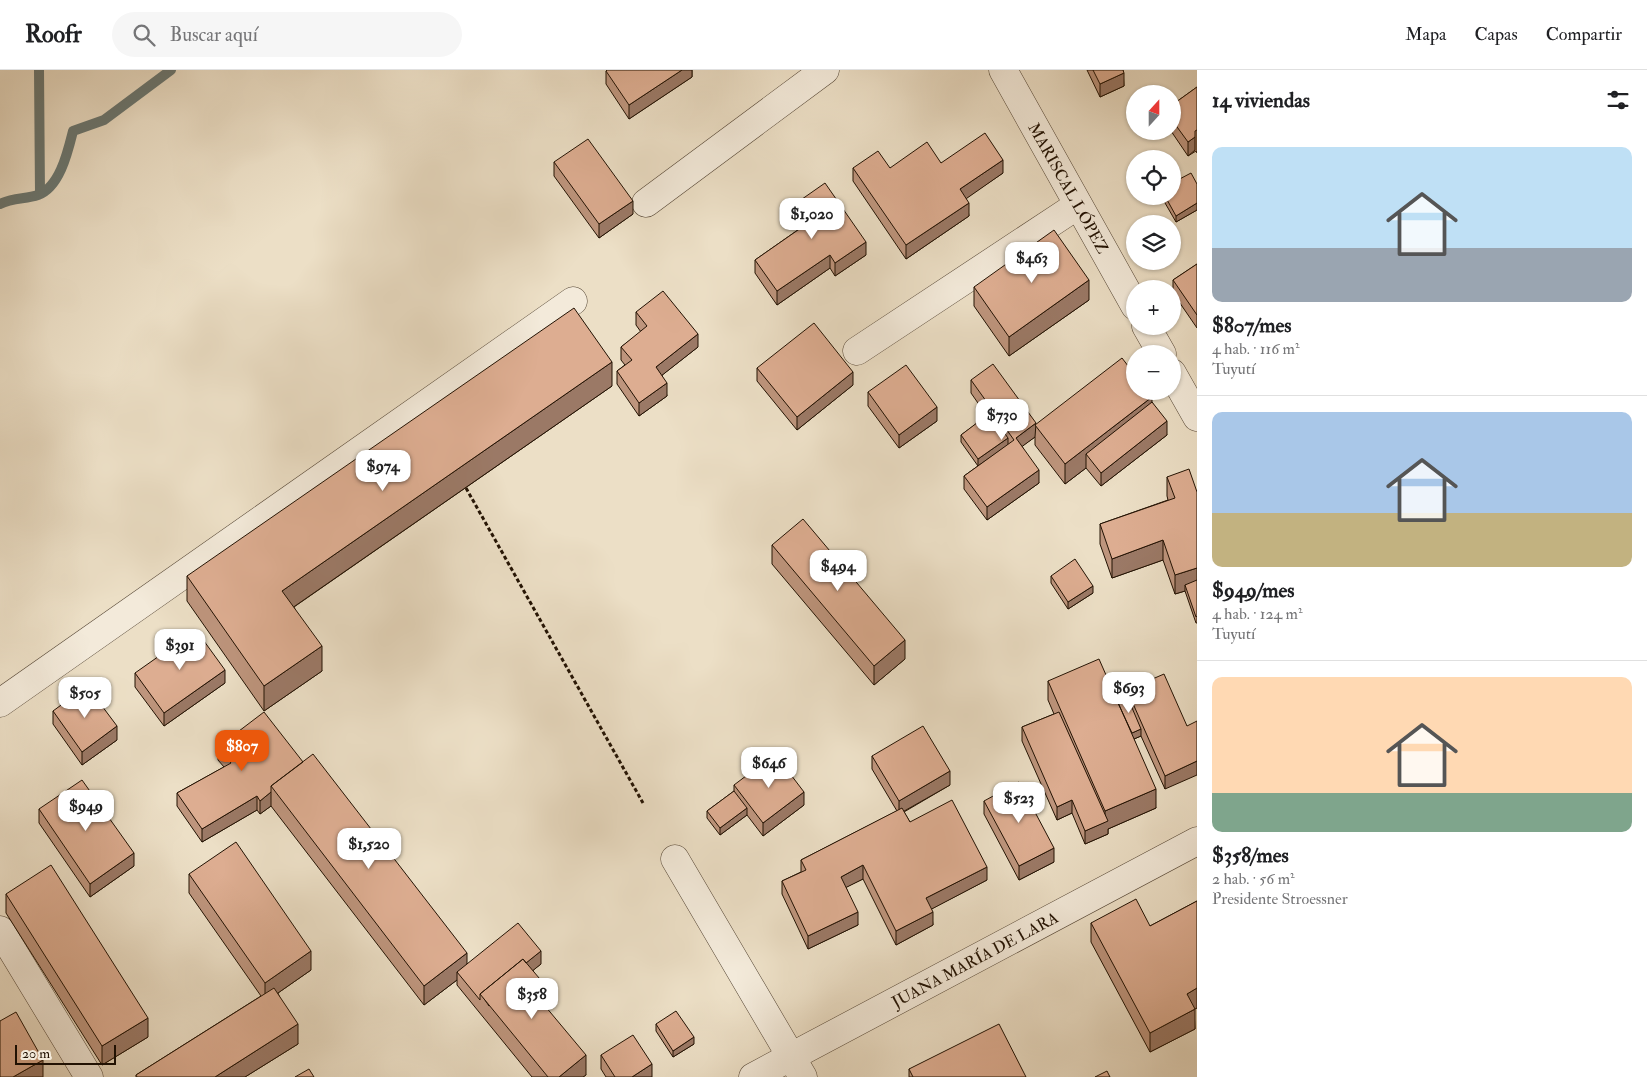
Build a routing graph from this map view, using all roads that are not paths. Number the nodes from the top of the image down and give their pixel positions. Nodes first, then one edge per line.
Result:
1 (825, 70) edge
2 (1003, 70) edge
3 (646, 202) dead end
4 (1078, 204) junction
5 (1126, 290) edge
6 (573, 301) dead end
7 (857, 351) dead end
8 (1181, 389) edge
9 (1197, 417) edge
10 (0, 703) edge
11 (1197, 841) edge
12 (675, 858) dead end
13 (0, 930) edge
14 (798, 1067) edge
15 (89, 1077) edge
16 (753, 1077) edge

1 - 3 street
2 - 4 street, MARISCAL LÓPEZ
4 - 5 street, MARISCAL LÓPEZ
4 - 7 street
6 - 10 street
8 - 9 street
11 - 14 street, JUANA MARÍA DE LARA
12 - 14 street
13 - 15 street
14 - 16 street, JUANA MARÍA DE LARA

